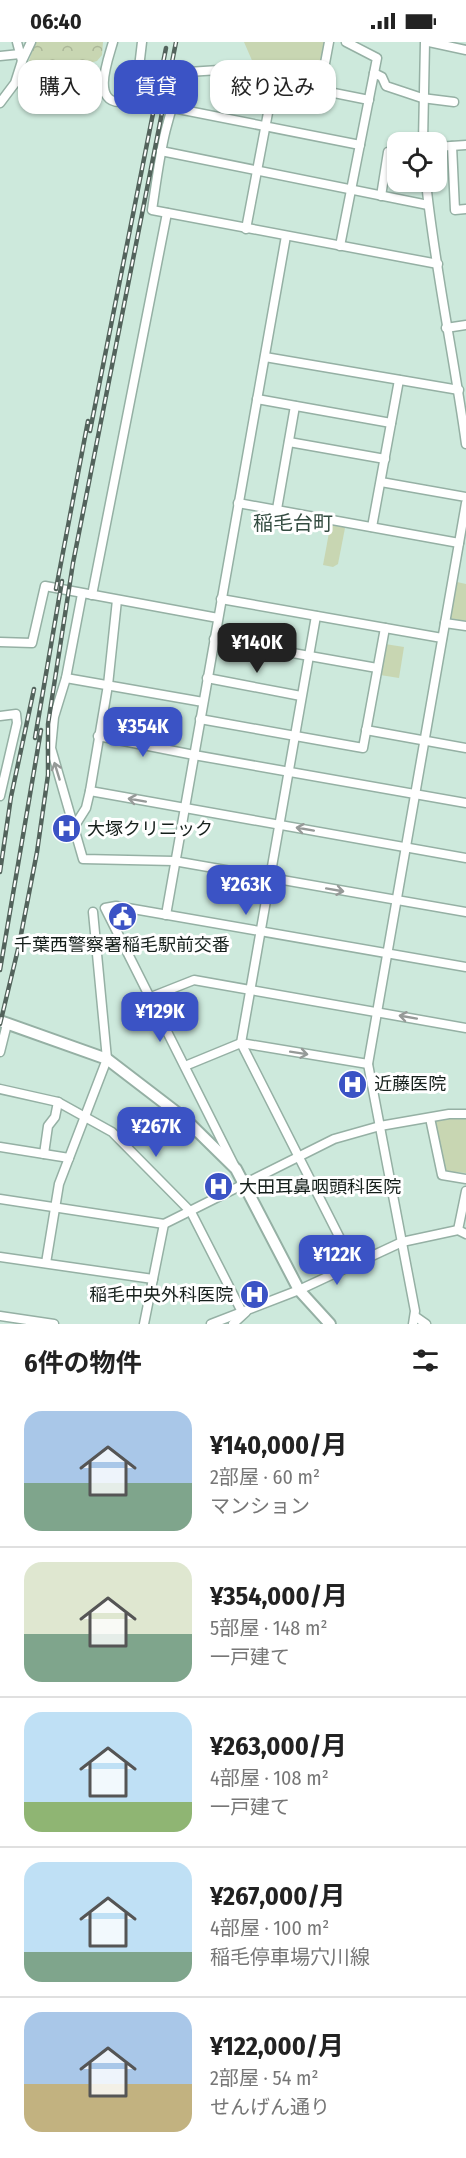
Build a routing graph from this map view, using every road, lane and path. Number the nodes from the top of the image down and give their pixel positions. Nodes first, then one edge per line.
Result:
1 (17, 42) edge
2 (31, 42) edge
3 (113, 42) edge
4 (142, 42) edge
5 (329, 42) edge
6 (346, 42) edge
7 (427, 42) edge
8 (466, 50) edge
9 (0, 56) edge
10 (21, 58) junction
11 (326, 60) edge
12 (374, 73) junction
13 (336, 93) edge
14 (422, 98) junction
15 (369, 100) junction
16 (454, 102) dead end
17 (0, 103) edge
18 (198, 113) edge
19 (171, 114) edge
20 (268, 114) edge
21 (266, 126) junction
22 (423, 132) edge
23 (360, 145) junction
24 (466, 145) edge
25 (447, 146) edge
26 (452, 146) junction
27 (161, 151) junction
28 (387, 158) edge
29 (257, 172) junction
30 (351, 190) junction
31 (427, 192) edge
32 (381, 196) junction
33 (428, 205) junction
34 (466, 209) edge
35 (167, 213) junction
36 (246, 229) junction
37 (286, 236) junction
38 (340, 246) junction
39 (438, 264) junction
40 (466, 325) edge
41 (446, 328) junction
42 (265, 357) junction
43 (399, 380) junction
44 (459, 390) junction
45 (257, 399) junction
46 (295, 406) junction
47 (391, 423) junction
48 (289, 442) junction
49 (466, 444) edge
50 (385, 459) junction
51 (381, 482) junction
52 (466, 497) edge
53 (238, 503) junction
54 (466, 503) edge
55 (277, 509) junction
56 (372, 527) junction
57 (459, 543) junction
58 (82, 594) junction
59 (92, 595) junction
60 (221, 599) junction
61 (117, 600) junction
62 (316, 616) junction
63 (218, 618) junction
64 (445, 623) junction
65 (466, 626) edge
66 (385, 628) junction
67 (442, 638) junction
68 (214, 639) junction
69 (0, 642) edge
70 (309, 656) junction
71 (377, 668) junction
72 (66, 678) junction
73 (207, 678) junction
74 (108, 685) junction
75 (301, 696) junction
76 (203, 702) junction
77 (0, 717) edge
78 (200, 719) junction
79 (366, 730) junction
80 (98, 736) junction
81 (295, 736) junction
82 (425, 741) junction
83 (466, 748) edge
84 (194, 755) junction
85 (289, 772) junction
86 (90, 791) junction
87 (416, 795) junction
88 (0, 796) edge
89 (466, 803) edge
90 (185, 808) junction
91 (278, 825) junction
92 (74, 826) junction
93 (406, 847) junction
94 (466, 858) edge
95 (174, 861) junction
96 (270, 878) junction
97 (397, 900) junction
98 (93, 912) dead end
99 (466, 912) edge
100 (166, 915) junction
101 (261, 931) junction
102 (387, 954) junction
103 (466, 967) edge
104 (249, 990) junction
105 (151, 997) junction
106 (377, 1012) junction
107 (4, 1022) edge
108 (466, 1028) edge
109 (241, 1043) junction
110 (0, 1052) edge
111 (106, 1059) junction
112 (368, 1064) junction
113 (185, 1066) junction
114 (0, 1089) edge
115 (58, 1102) junction
116 (466, 1114) edge
117 (85, 1116) junction
118 (430, 1118) junction
119 (380, 1126) junction
120 (0, 1147) edge
121 (44, 1154) junction
122 (299, 1157) junction
123 (69, 1158) junction
124 (236, 1168) junction
125 (466, 1179) edge
126 (244, 1185) junction
127 (466, 1191) edge
128 (0, 1199) edge
129 (54, 1208) junction
130 (191, 1212) junction
131 (164, 1224) junction
132 (462, 1232) edge
133 (402, 1242) junction
134 (0, 1257) edge
135 (46, 1263) junction
136 (353, 1264) junction
137 (153, 1280) junction
138 (299, 1290) junction
139 (244, 1312) junction
140 (0, 1316) edge
141 (414, 1321) edge
142 (54, 1324) edge
143 (144, 1324) edge
144 (211, 1324) edge
145 (233, 1324) edge
146 (330, 1324) edge
147 (426, 1324) edge

1 - 10 street
2 - 10 street
3 - 4 street
5 - 11 street
6 - 12 street
7 - 8 street
7 - 14 street
9 - 10 street
10 - 17 street
12 - 14 street
12 - 15 street
13 - 15 street
14 - 16 street
14 - 22 street
15 - 23 street
18 - 21 street
19 - 27 street
20 - 21 street
21 - 23 street
21 - 29 street
23 - 30 street
24 - 26 street
25 - 26 street
26 - 34 street
27 - 29 street
27 - 35 street
28 - 32 street
29 - 30 street
29 - 36 street
30 - 32 street
30 - 38 street
31 - 33 street
32 - 33 street
33 - 39 street
35 - 36 street
35 - 59 street
36 - 37 street
37 - 38 street
37 - 42 street
38 - 39 street
39 - 41 street
40 - 41 street
41 - 44 street
42 - 43 street
42 - 45 street
43 - 44 street
43 - 47 street
44 - 49 street
45 - 46 street
45 - 53 street
46 - 47 street
46 - 48 street
47 - 50 street
48 - 50 street
48 - 55 street
50 - 51 street
51 - 52 street
51 - 56 street
53 - 55 street
53 - 60 street
54 - 57 street
55 - 56 street
56 - 57 street
57 - 64 street
58 - 59 street
58 - 69 street
58 - 72 street
59 - 61 street
60 - 62 street
60 - 63 street
61 - 63 street
61 - 74 street
62 - 66 street
62 - 70 street
63 - 68 street
64 - 65 street
64 - 67 street
66 - 67 street
66 - 71 street
67 - 82 street
68 - 70 street
68 - 73 street
70 - 71 street
70 - 75 street
71 - 79 street
72 - 74 street
92 -> 72 street
73 - 75 street
73 - 76 street
74 - 76 street
74 - 80 street
75 - 81 street
76 - 78 street
77 - 88 street
78 - 81 street
78 - 84 street
79 - 81 street
79 - 82 street
80 - 84 street
80 - 86 street
81 - 85 street
82 - 83 street
82 - 87 street
84 - 85 street
84 - 90 street
85 - 87 street
85 - 91 street
90 -> 86 street
86 - 92 street
87 - 89 street
87 - 93 street
90 - 91 street
90 - 95 street
93 -> 91 street
91 - 96 street
92 - 95 street
93 - 94 street
93 - 97 street
95 - 96 street
95 - 100 street
96 -> 97 street
96 - 101 street
97 - 99 street
97 - 102 street
98 - 111 street
100 - 101 street
100 - 105 street
101 - 102 street
101 - 104 street
102 - 103 street
102 - 106 street
104 - 105 street
104 - 106 street
104 - 109 street
105 - 113 street
108 -> 106 street
106 - 112 street
107 - 110 street
107 - 111 main road
109 -> 112 street
109 - 113 street
109 - 122 street
111 - 117 street
111 - 124 main road
112 - 119 street
113 - 124 street
114 - 115 street
115 - 117 street
115 - 121 street
116 - 118 street
117 - 123 street
117 - 130 street
118 - 119 street
118 - 125 street
119 - 122 street
119 - 133 street
120 - 121 street
121 - 123 street
122 - 126 street
122 - 136 street
123 - 129 street
124 - 126 main road
126 - 130 street
126 - 138 main road
127 - 132 street
128 - 129 street
129 - 131 street
129 - 135 street
130 - 131 street
130 - 139 street
131 - 137 street
132 - 133 street
133 - 136 street
133 - 141 street
134 - 135 street
135 - 137 street
136 - 138 street
137 - 143 street
138 - 139 street
138 - 146 main road
139 - 144 street
139 - 145 street
140 - 142 street
141 - 147 street

